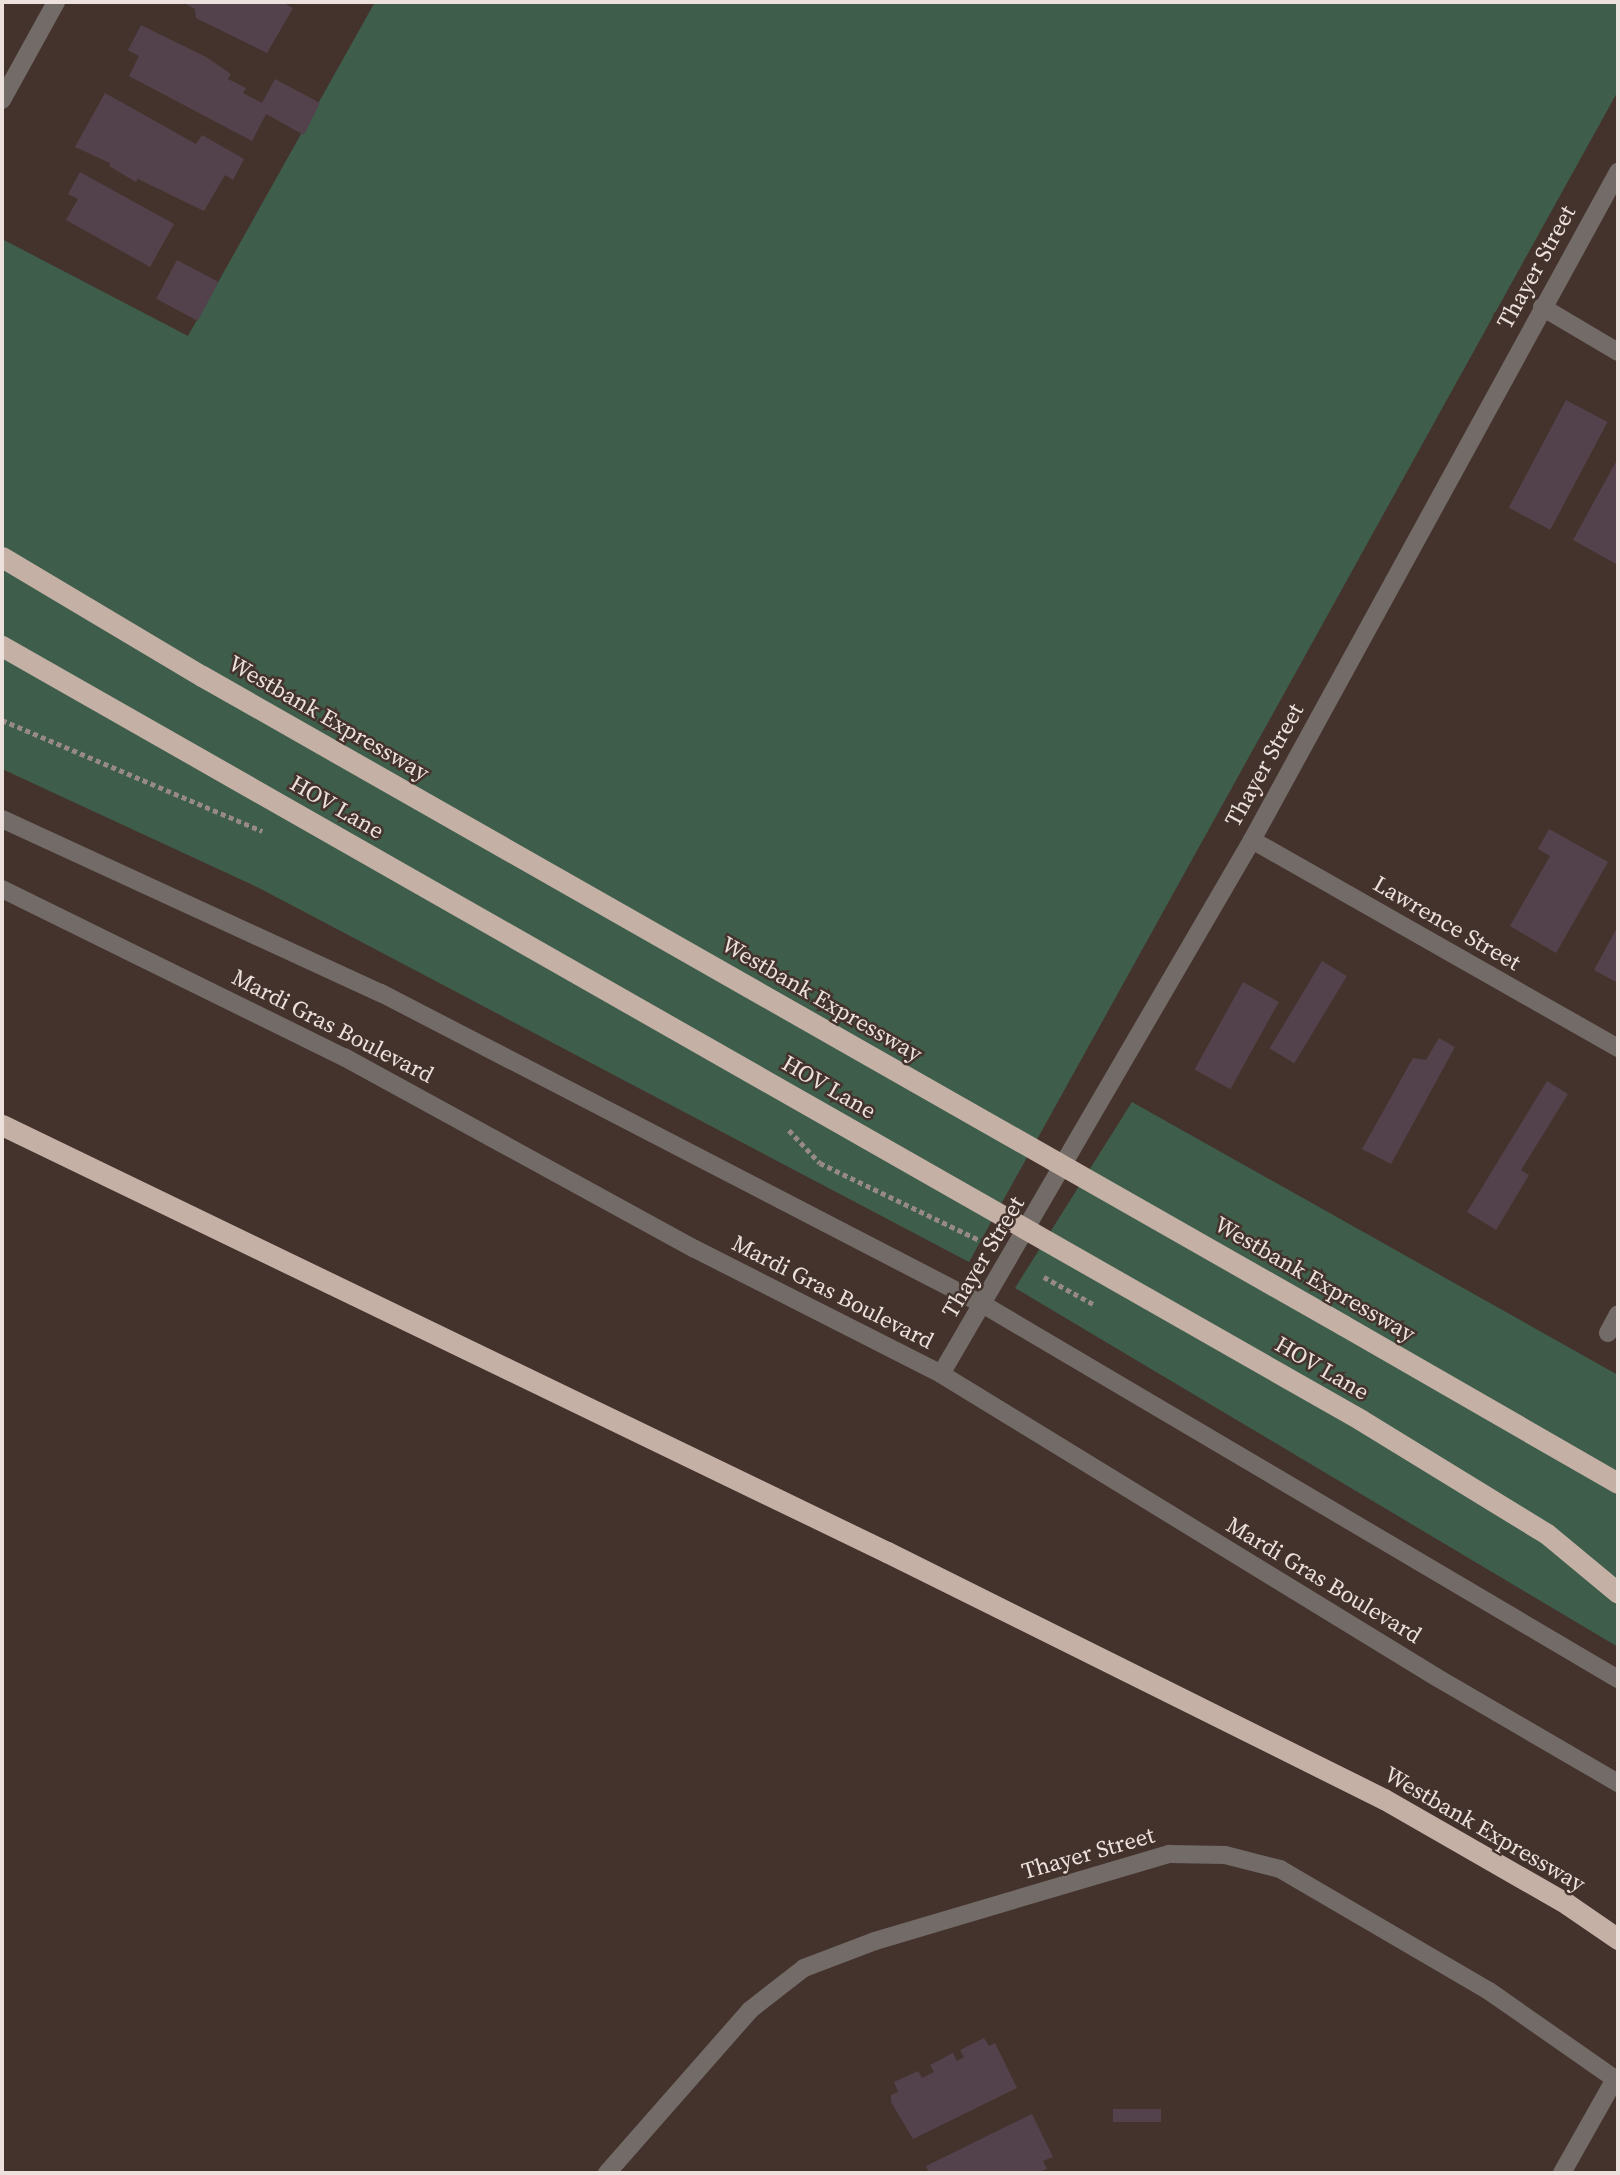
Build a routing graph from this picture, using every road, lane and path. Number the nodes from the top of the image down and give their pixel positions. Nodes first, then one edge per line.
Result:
1 (56, 2) edge
2 (2, 100) edge
3 (1618, 172) edge
4 (1542, 307) junction
5 (1618, 352) edge
6 (2, 557) edge
7 (2, 646) edge
8 (2, 819) edge
9 (1252, 840) junction
10 (2, 889) edge
11 (1618, 1048) edge
12 (2, 1125) edge
13 (984, 1306) junction
14 (1618, 1314) edge
15 (1608, 1333) dead end
16 (941, 1374) junction
17 (1618, 1483) edge
18 (1618, 1593) edge
19 (1618, 1679) edge
20 (1618, 1783) edge
21 (1618, 1939) edge
22 (1617, 2080) edge
23 (607, 2173) edge
24 (1562, 2173) edge

1 - 2 street
3 - 4 street, Thayer Street
4 - 5 street
4 - 9 street, Thayer Street
6 - 17 highway, Westbank Expressway, bridge
7 - 18 highway, HOV Lane, bridge
8 - 13 street, Mardi Gras Boulevard
9 - 11 street, Lawrence Street
9 - 13 street, Thayer Street
10 - 16 street, Mardi Gras Boulevard
12 - 21 highway, Westbank Expressway
13 - 16 street, Thayer Street
13 - 19 street, Mardi Gras Boulevard
14 - 15 street
16 - 20 street, Mardi Gras Boulevard
22 - 23 street, Thayer Street
22 - 24 street

